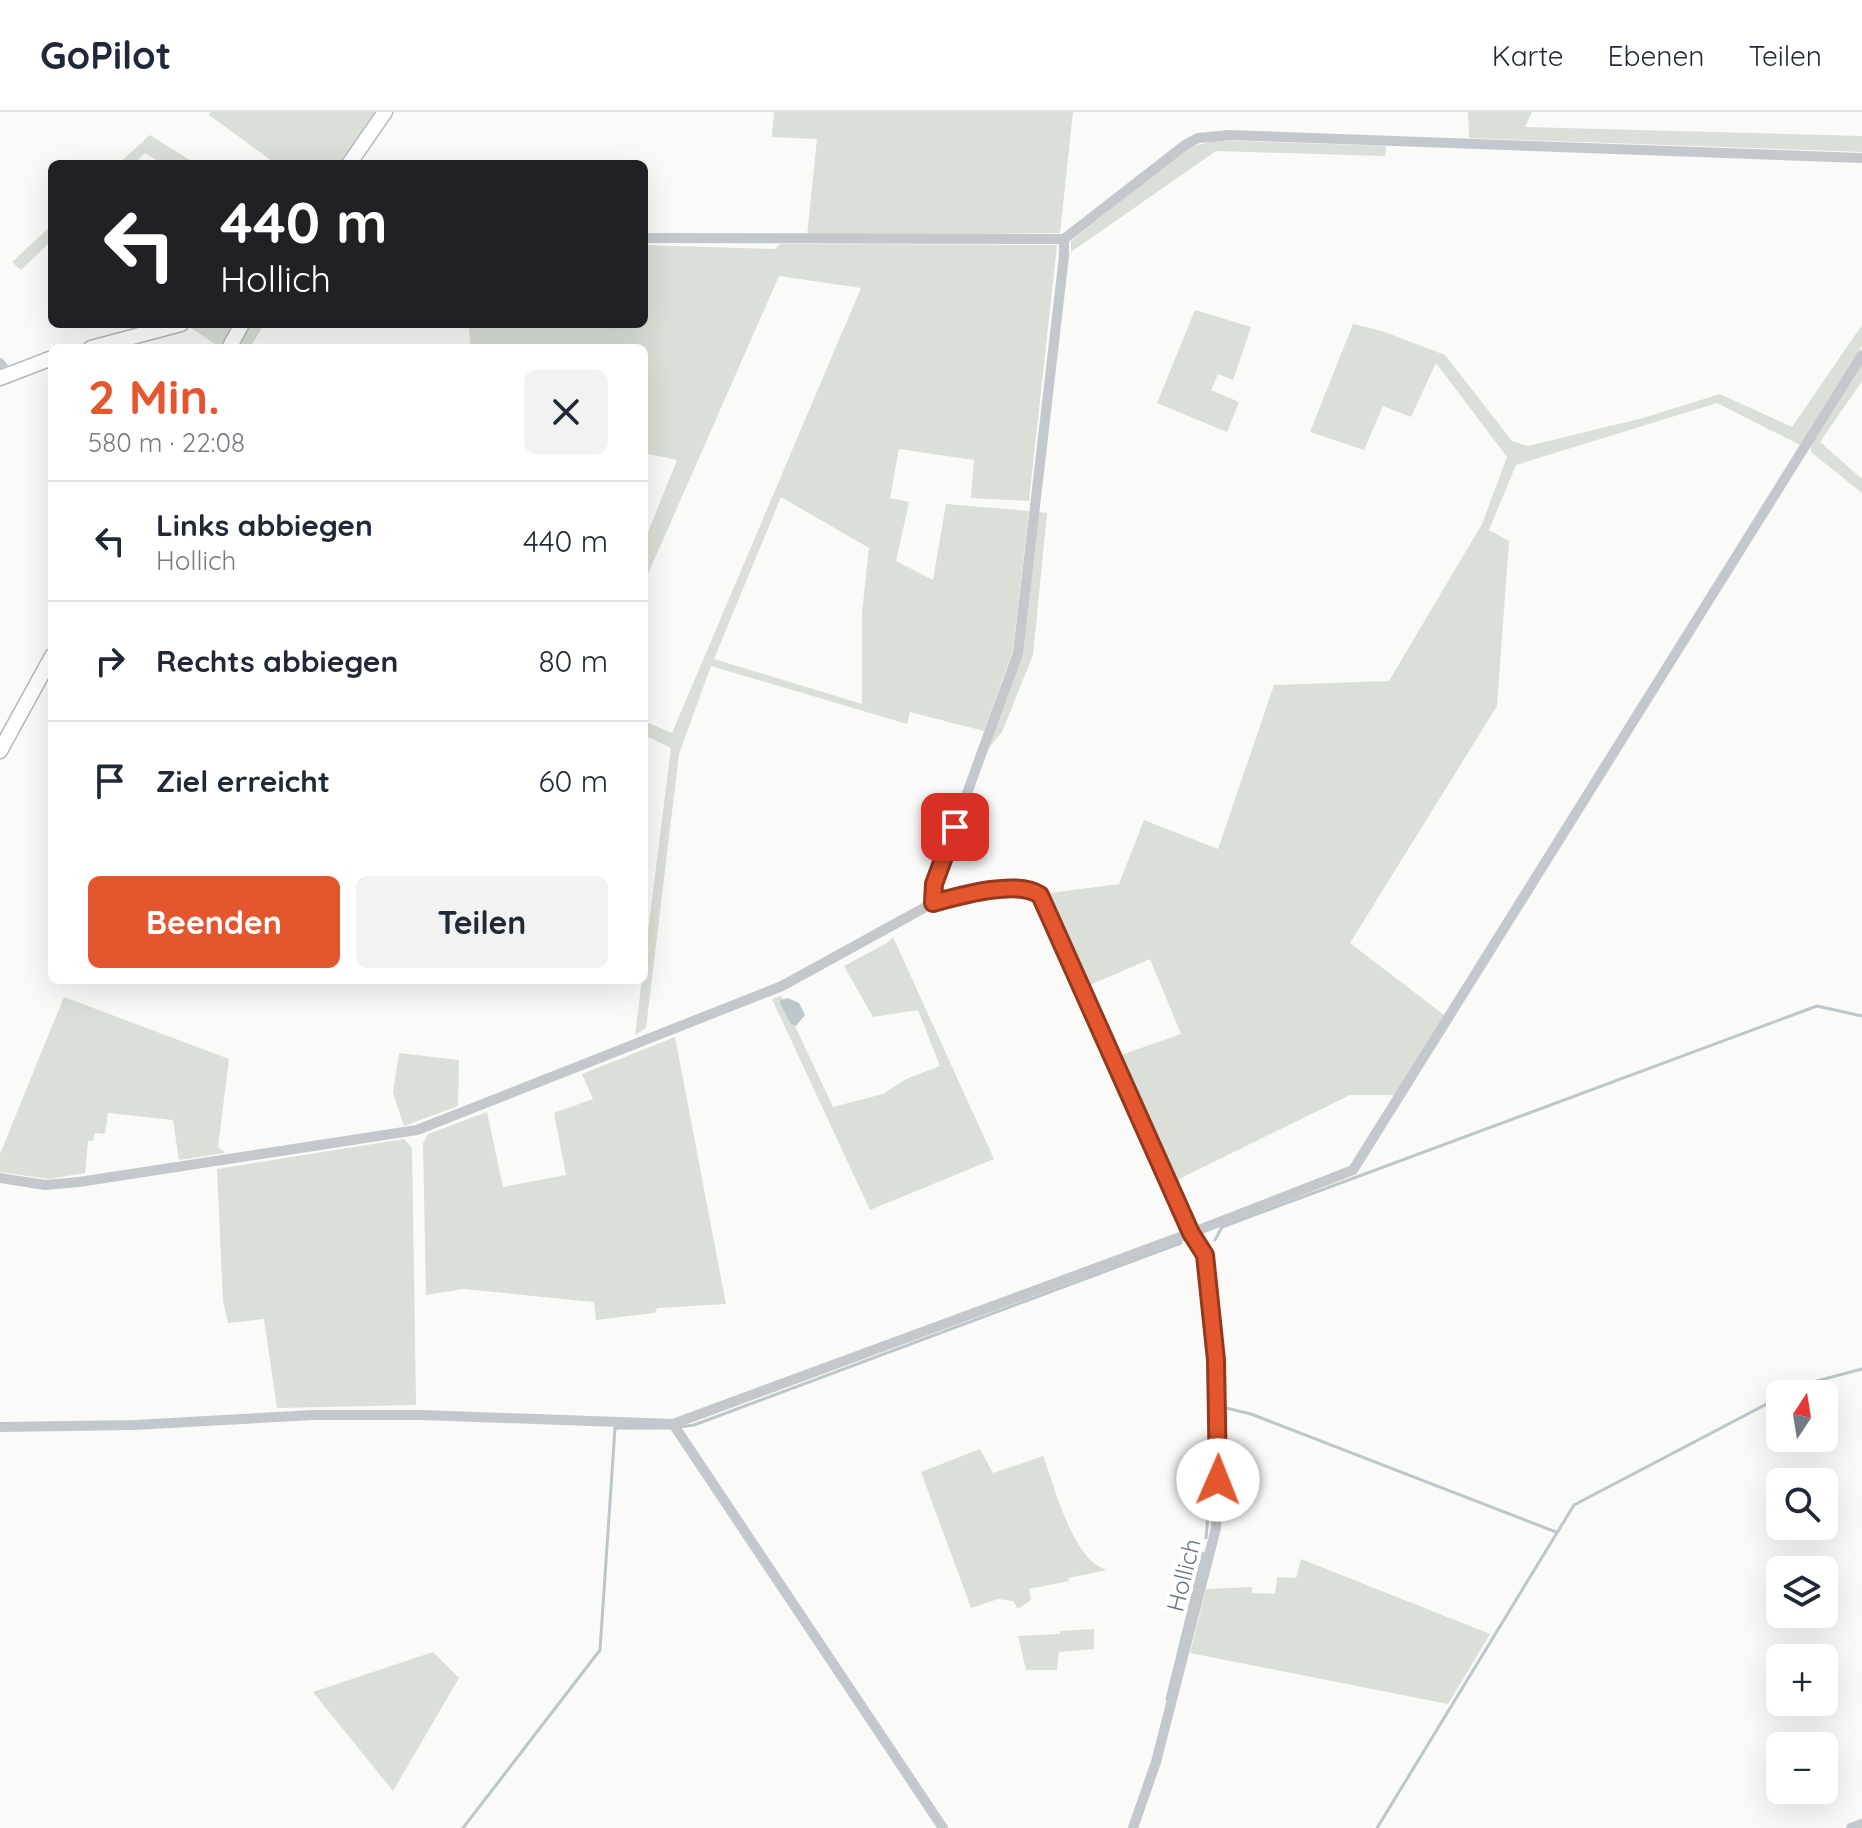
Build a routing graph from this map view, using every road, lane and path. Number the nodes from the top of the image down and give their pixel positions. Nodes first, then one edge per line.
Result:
1 (385, 112) edge
2 (1862, 158) edge
3 (352, 160) edge
4 (648, 238) edge
5 (1064, 239) junction
6 (166, 328) edge
7 (106, 344) edge
8 (1862, 355) edge
9 (48, 359) edge
10 (3, 372) edge
11 (48, 663) edge
12 (0, 751) edge
13 (933, 903) junction
14 (0, 1178) edge
15 (1191, 1233) junction
16 (673, 1424) junction
17 (0, 1427) edge
18 (1862, 1824) edge
19 (943, 1828) edge
20 (1133, 1828) edge
21 (1851, 1828) edge

1 - 3 main road
2 - 5 street
4 - 5 street
5 - 13 street
6 - 7 main road
8 - 15 street
9 - 10 main road
11 - 12 main road
13 - 14 street, Hollich
13 - 15 street, Hollich
15 - 16 street
15 - 20 street, Hollich
16 - 17 street
16 - 19 street
18 - 21 street

